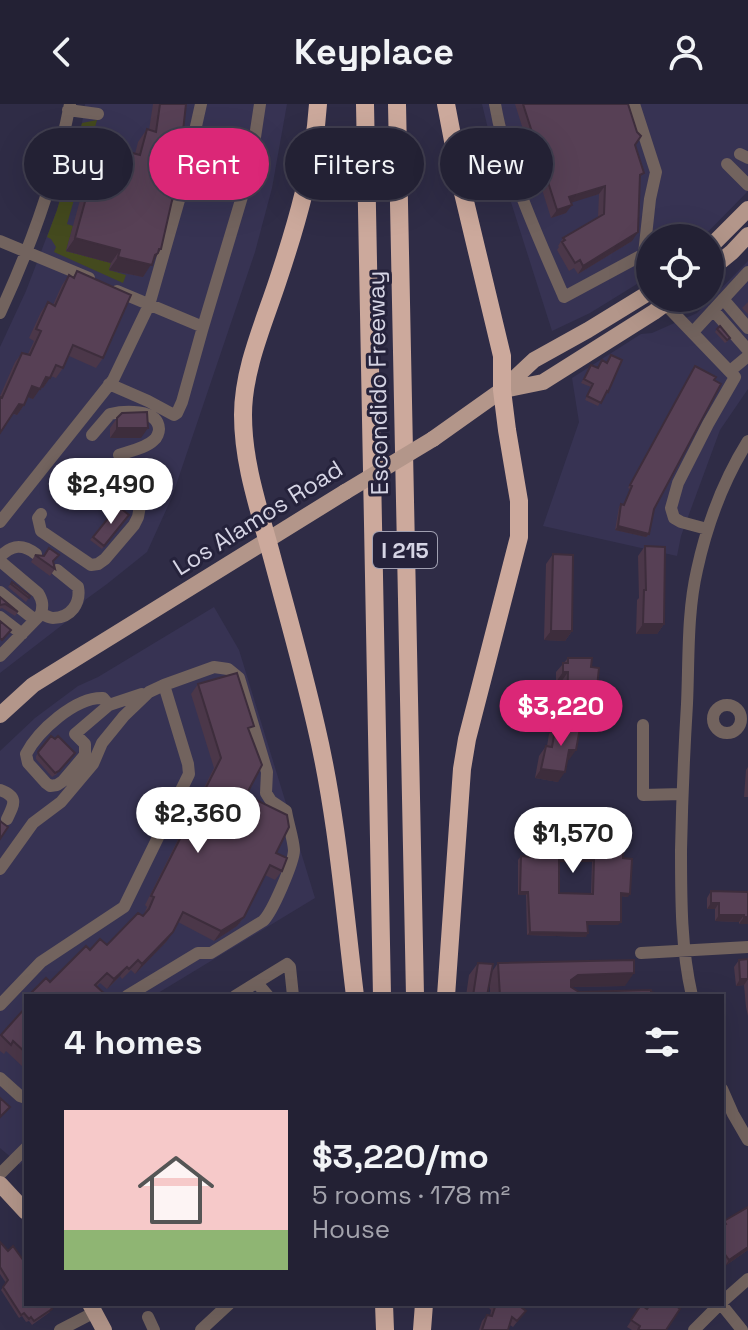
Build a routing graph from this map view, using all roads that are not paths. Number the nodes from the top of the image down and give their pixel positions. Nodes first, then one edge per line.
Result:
1 (201, 104) edge
2 (260, 104) edge
3 (318, 104) edge
4 (365, 104) edge
5 (397, 104) edge
6 (446, 104) edge
7 (495, 104) edge
8 (634, 104) edge
9 (69, 107) edge
10 (98, 114) dead end
11 (196, 128) edge
12 (256, 128) edge
13 (727, 164) dead end
14 (748, 185) edge
15 (178, 200) edge
16 (240, 200) edge
17 (748, 209) edge
18 (748, 222) edge
19 (649, 224) edge
20 (724, 233) edge
21 (748, 235) edge
22 (0, 241) edge
23 (27, 251) junction
24 (724, 251) edge
25 (724, 258) edge
26 (636, 264) edge
27 (745, 276) edge
28 (748, 295) edge
29 (724, 298) edge
30 (724, 300) edge
31 (636, 301) edge
32 (149, 305) junction
33 (648, 312) edge
34 (676, 312) edge
35 (711, 312) edge
36 (715, 312) edge
37 (0, 313) edge
38 (203, 327) junction
39 (748, 328) edge
40 (693, 332) junction
41 (748, 353) edge
42 (730, 371) junction
43 (109, 384) junction
44 (502, 390) junction
45 (92, 435) dead end
46 (748, 441) edge
47 (119, 455) dead end
48 (140, 506) dead end
49 (41, 514) dead end
50 (0, 522) edge
51 (707, 529) junction
52 (268, 542) junction
53 (36, 554) edge
54 (2, 566) edge
55 (57, 570) edge
56 (0, 592) edge
57 (0, 617) edge
58 (38, 617) junction
59 (22, 634) junction
60 (0, 656) edge
61 (164, 685) junction
62 (149, 692) junction
63 (109, 705) junction
64 (0, 715) edge
65 (686, 719) junction
66 (713, 720) junction
67 (745, 720) edge
68 (643, 725) dead end
69 (0, 790) edge
70 (682, 794) junction
71 (7, 819) dead end
72 (1, 864) edge
73 (748, 947) edge
74 (684, 951) junction
75 (641, 953) dead end
76 (257, 983) junction
77 (130, 994) edge
78 (238, 994) edge
79 (266, 994) edge
80 (293, 994) edge
81 (355, 994) edge
82 (382, 994) edge
83 (415, 994) edge
84 (446, 994) edge
85 (692, 994) edge
86 (0, 1005) edge
87 (0, 1078) edge
88 (724, 1093) edge
89 (24, 1097) edge
90 (748, 1140) edge
91 (24, 1150) edge
92 (0, 1174) edge
93 (0, 1184) edge
94 (24, 1210) edge
95 (748, 1279) edge
96 (724, 1300) edge
97 (227, 1306) edge
98 (384, 1306) edge
99 (422, 1306) edge
100 (718, 1306) edge
101 (723, 1306) edge
102 (93, 1308) edge
103 (148, 1317) dead end
104 (60, 1330) edge
105 (104, 1330) edge
106 (154, 1330) edge
107 (201, 1330) edge
108 (385, 1330) edge
109 (422, 1330) edge
110 (694, 1330) edge
111 (742, 1330) edge

1 - 11 street
2 - 12 street
3 - 52 highway
4 - 82 highway, Escondido Freeway / I 215
5 - 83 highway, Escondido Freeway / I 215
6 - 44 highway
7 - 26 street
8 - 19 street
9 - 10 street
9 - 23 street
13 - 14 street
15 - 32 street
16 - 38 street
17 - 20 main road
18 - 24 main road
21 - 25 main road
22 - 23 street
23 - 32 street
23 - 37 street
27 - 28 street
27 - 29 street
30 - 39 street
31 - 44 main road, Los Alamos Road
32 - 38 street
32 - 43 street
33 - 44 main road, Los Alamos Road
34 - 40 street
35 - 40 street
36 - 41 street
38 - 43 street
40 - 42 street
41 - 42 street
42 - 51 street
43 - 50 street
44 - 52 main road, Los Alamos Road, bridge
44 - 84 highway
45 - 47 street
46 - 51 street
48 - 49 street
51 - 65 street
52 - 64 main road, Los Alamos Road
52 - 81 highway
53 - 54 street
54 - 58 street
55 - 58 street
56 - 58 street
57 - 59 street
58 - 59 street
59 - 60 street
61 - 62 street
61 - 77 street
61 - 86 street
62 - 63 street
62 - 72 street
63 - 63 street
65 - 66 street
65 - 70 street
66 - 67 street
66 - 67 street
68 - 70 street
69 - 71 street
70 - 74 street
73 - 74 street
74 - 75 street
74 - 85 street
76 - 78 street
76 - 79 street
76 - 80 street
87 - 89 street
88 - 90 street
91 - 92 street
93 - 94 main road
95 - 96 street
97 - 107 street
98 - 108 highway
99 - 109 highway
100 - 110 street
101 - 111 street
102 - 104 street
102 - 105 main road
103 - 106 street

